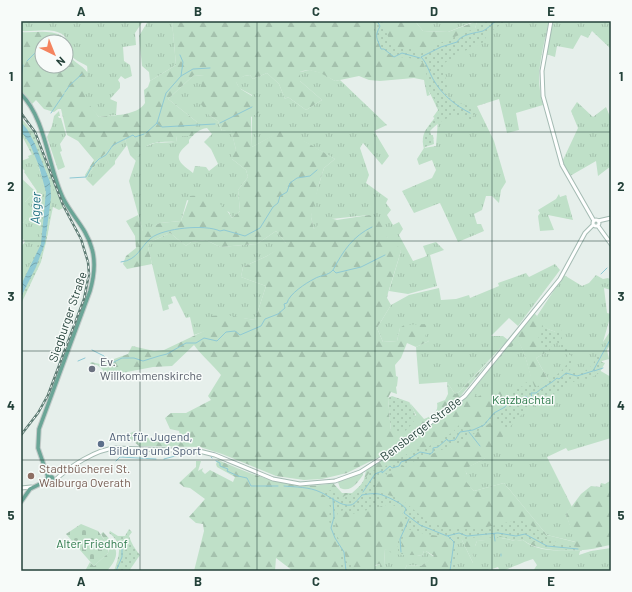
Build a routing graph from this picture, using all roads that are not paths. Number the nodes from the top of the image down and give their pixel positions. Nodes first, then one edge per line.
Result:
1 (551, 21) edge
2 (21, 94) edge
3 (611, 218) edge
4 (596, 221) junction
5 (593, 225) junction
6 (598, 226) junction
7 (611, 244) edge
8 (50, 479) junction
9 (34, 486) junction
10 (21, 488) edge
11 (26, 493) junction
12 (21, 502) edge

1 - 4 main road
2 - 8 main road, Siegburger Straße
3 - 4 main road
4 - 5 main road
4 - 6 main road
5 - 6 main road
5 - 8 main road, Bensberger Straße
6 - 7 main road
8 - 9 main road
9 - 10 main road
9 - 11 main road
10 - 11 main road
11 - 12 main road

